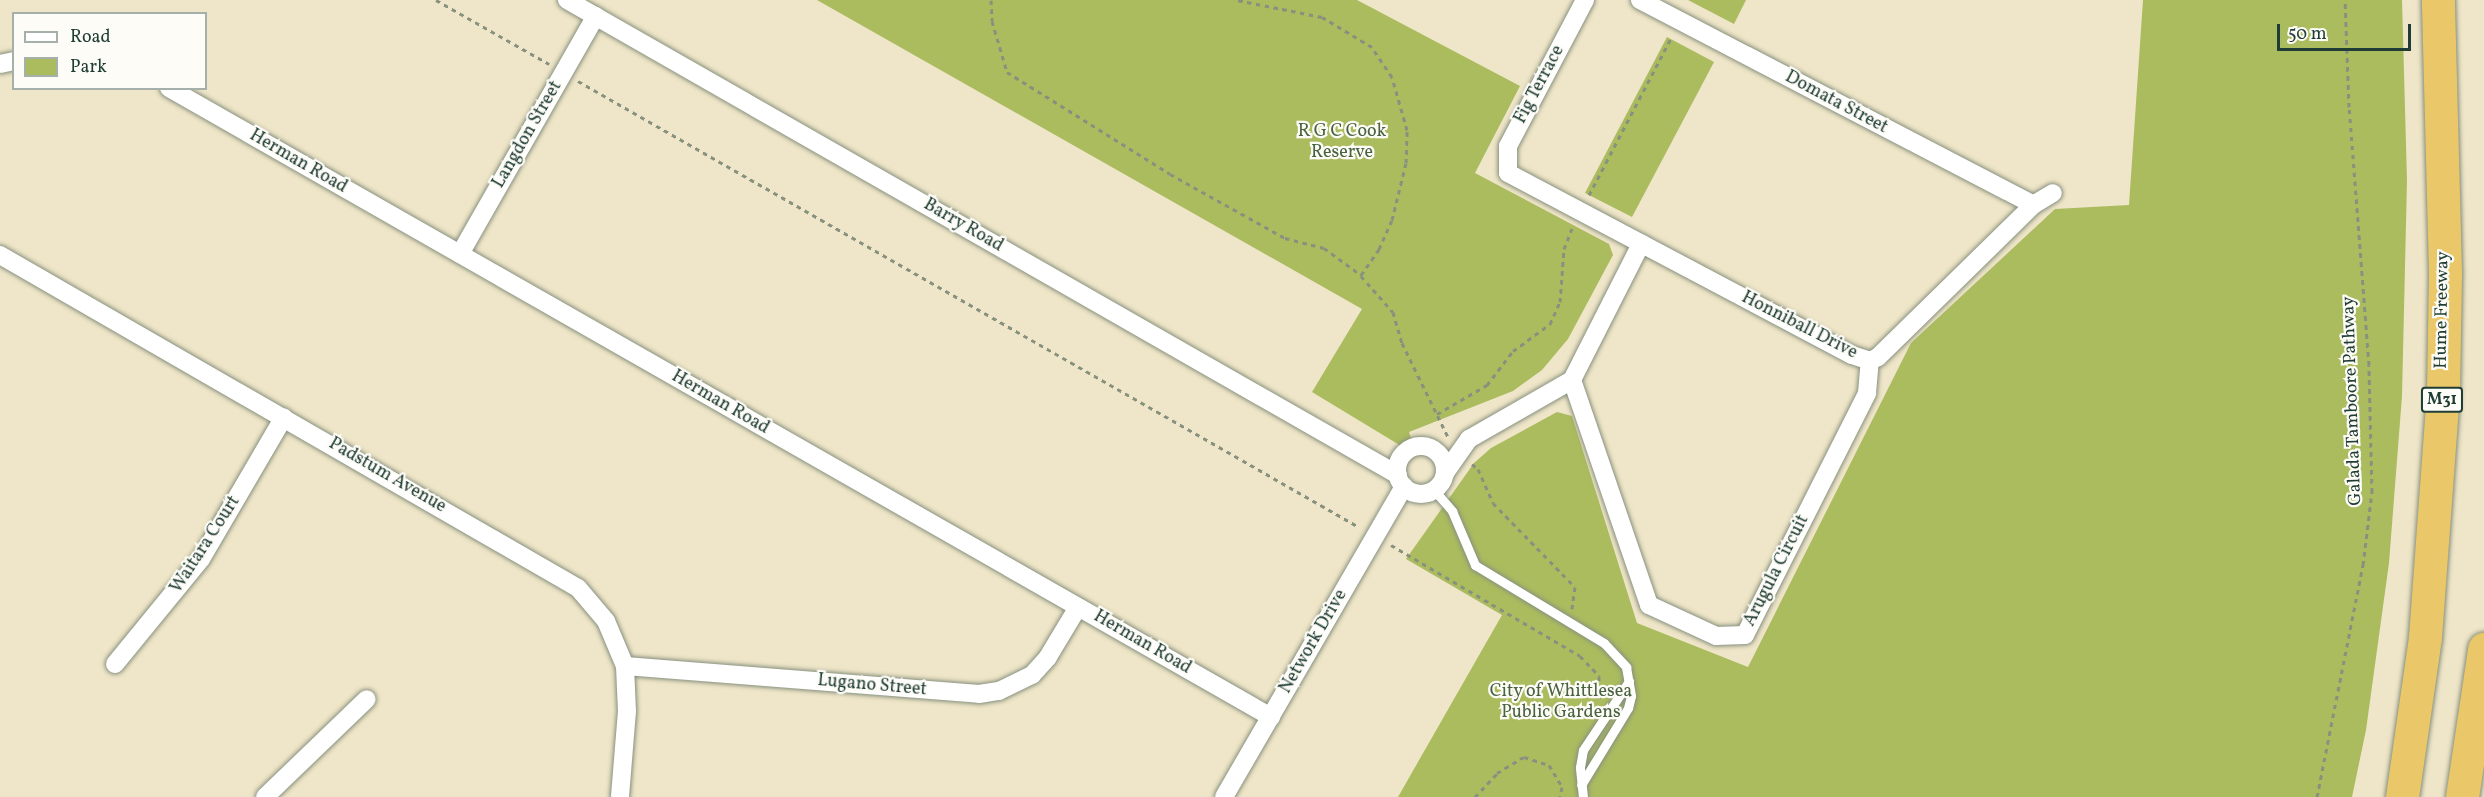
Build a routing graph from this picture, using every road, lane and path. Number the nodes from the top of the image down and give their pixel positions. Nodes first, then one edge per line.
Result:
1 (436, 0) edge
2 (567, 0) edge
3 (991, 0) edge
4 (1237, 0) edge
5 (1585, 0) edge
6 (1640, 0) edge
7 (2345, 0) edge
8 (2438, 0) edge
9 (596, 16) junction
10 (564, 73) junction
11 (173, 90) edge
12 (1508, 172) joint
13 (2053, 193) dead end
14 (2033, 205) junction
15 (1641, 244) junction
16 (460, 254) junction
17 (0, 255) edge
18 (1361, 275) junction
19 (1870, 361) junction
20 (1572, 380) junction
21 (284, 417) junction
22 (1422, 446) junction
23 (1453, 448) junction
24 (1360, 451) junction
25 (1404, 453) junction
26 (1445, 473) junction
27 (1401, 481) junction
28 (1434, 490) junction
29 (1375, 536) junction
30 (1078, 607) junction
31 (1566, 620) junction
32 (2484, 649) edge
33 (115, 664) dead end
34 (625, 666) junction
35 (1629, 681) junction
36 (367, 699) dead end
37 (1599, 703) dead end
38 (1271, 717) junction
39 (1581, 785) junction
40 (264, 797) edge
41 (620, 797) edge
42 (1224, 797) edge
43 (1475, 797) edge
44 (1560, 797) edge
45 (1583, 797) edge
46 (2317, 797) edge
47 (2402, 797) edge
48 (2462, 797) edge

1 - 10 path
2 - 9 street, Barry Road
3 - 18 path
4 - 18 path
5 - 12 street, Fig Terrace
6 - 14 street, Domata Street
7 - 46 path, Galada Tamboore Pathway
8 - 47 highway, Hume Freeway / M31
9 - 10 street, Langdon Street
9 - 24 street, Barry Road
10 - 16 street, Langdon Street
10 - 29 path
11 - 16 street, Herman Road
12 - 15 street, Honniball Drive
13 - 14 street, Honniball Drive
14 - 19 street, Honniball Drive
15 - 19 street, Honniball Drive
15 - 20 street
16 - 30 street, Herman Road
17 - 21 street, Padstum Avenue
18 - 23 path
19 - 20 street, Arugula Circuit
20 - 23 street
21 - 33 street, Waitara Court
21 - 34 street, Padstum Avenue
22 - 23 street
22 - 25 street
22 - 26 street
23 - 26 street
23 - 31 path
24 - 25 street, Barry Road
24 - 27 street, Barry Road
25 - 27 street
26 - 28 street
27 - 28 street
27 - 29 street, Network Drive
28 - 31 lane
29 - 37 path
29 - 38 street, Network Drive
30 - 34 street, Lugano Street
30 - 38 street, Herman Road
31 - 35 lane
32 - 48 highway
34 - 41 street, Padstum Avenue
35 - 39 lane
35 - 39 lane
36 - 40 street
38 - 42 street, Network Drive
39 - 45 lane
43 - 44 path

